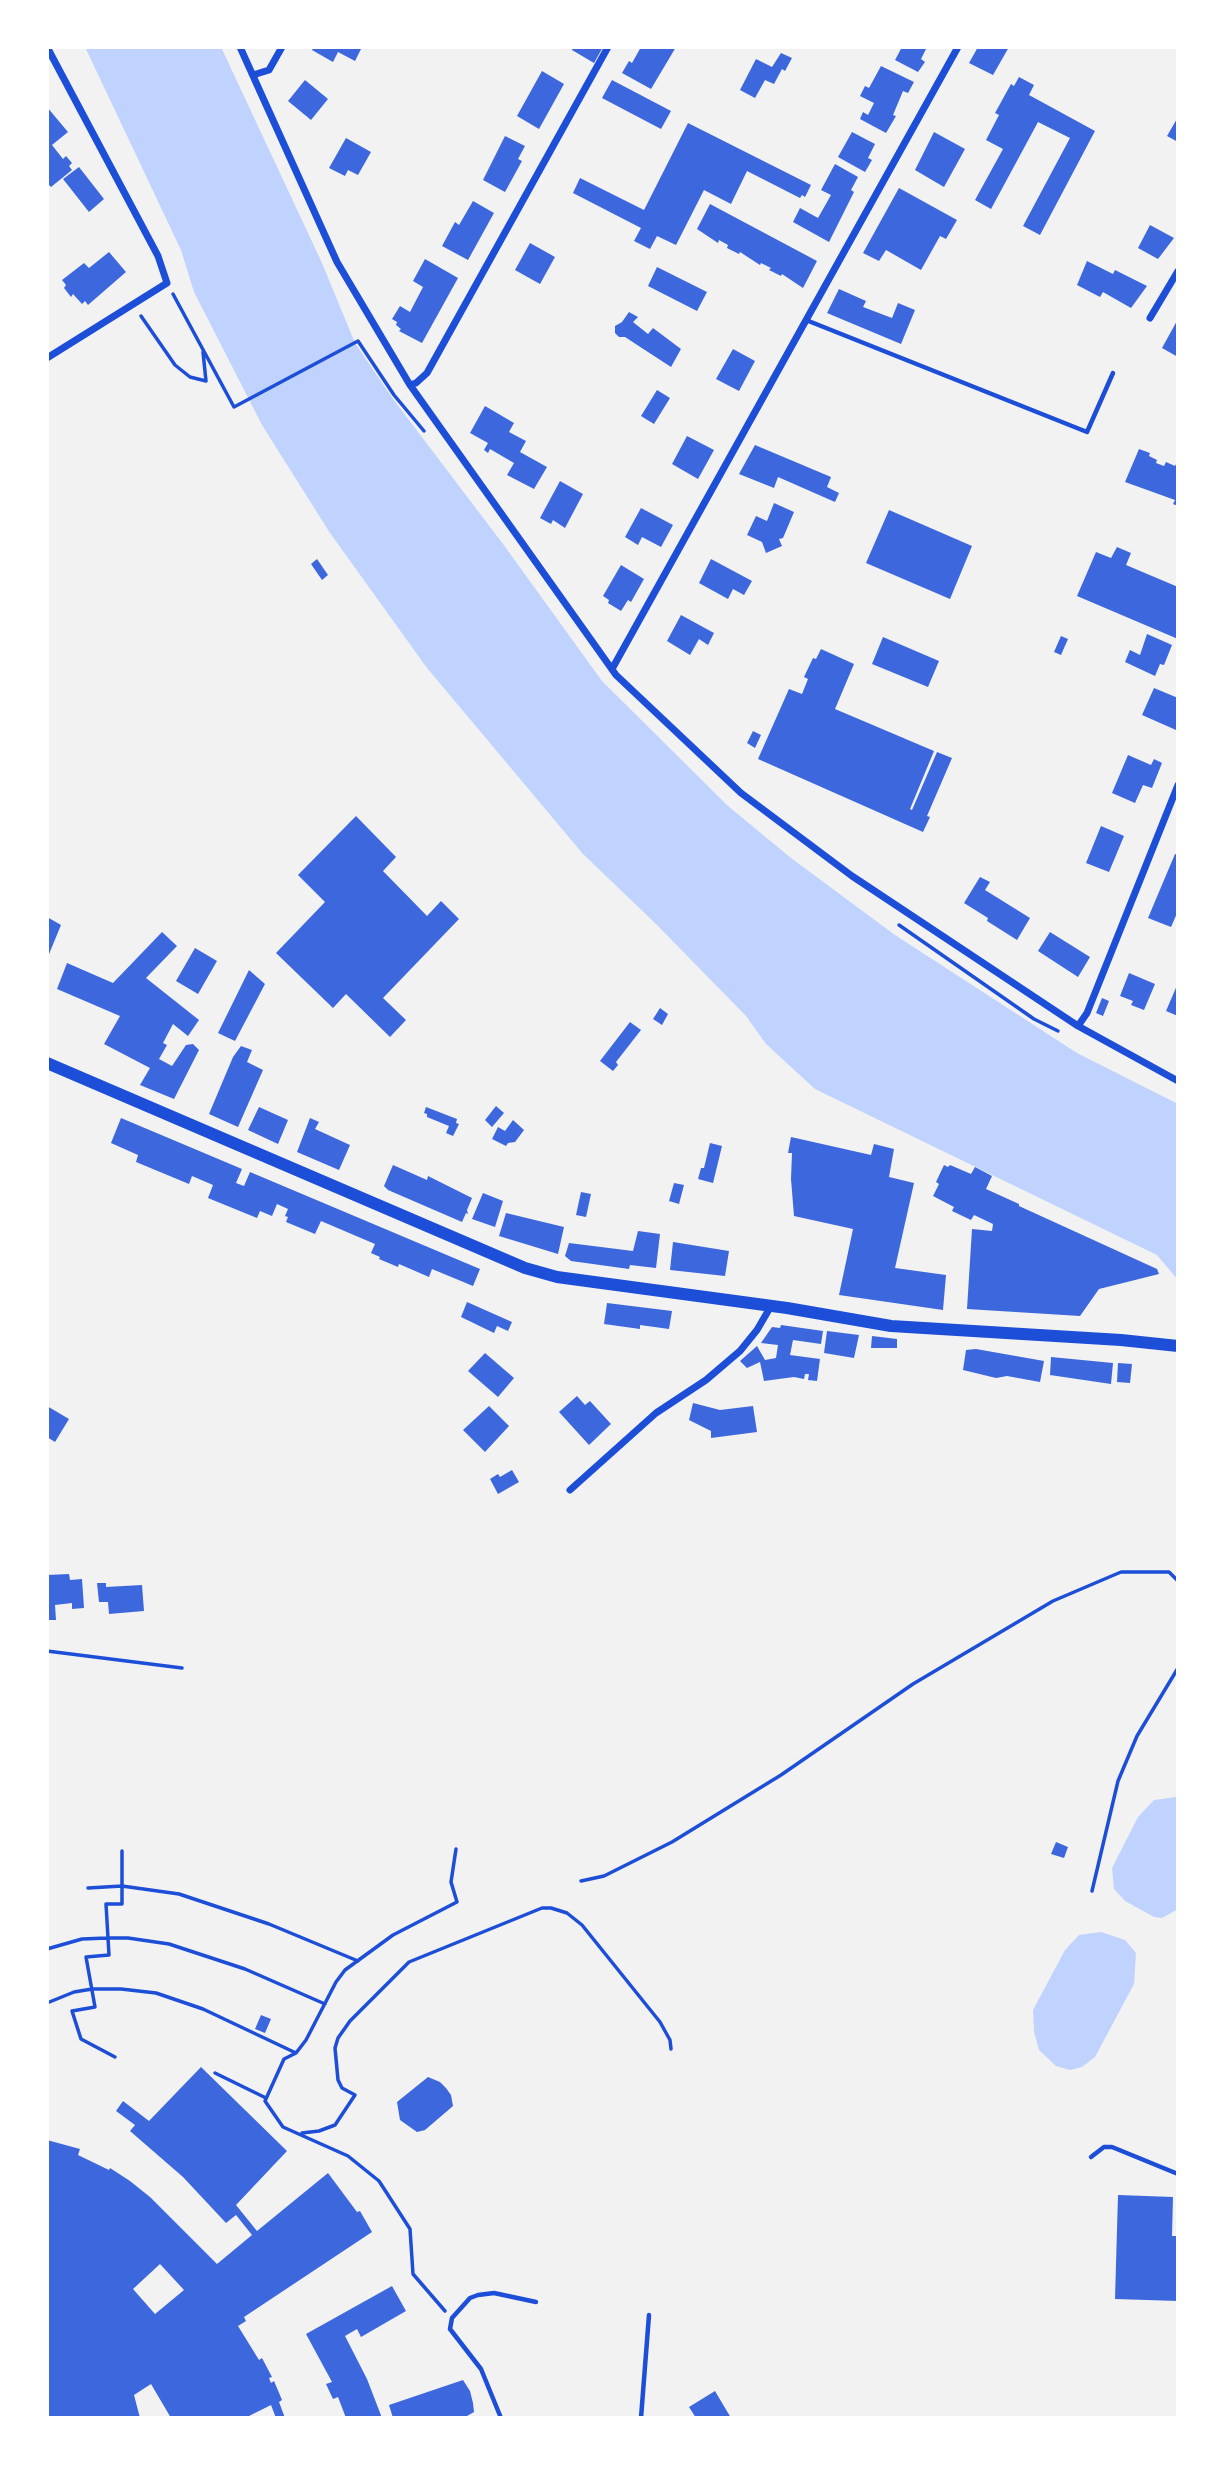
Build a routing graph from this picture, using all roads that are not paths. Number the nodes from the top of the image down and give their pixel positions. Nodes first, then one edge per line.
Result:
1 (47, 47) edge
2 (240, 47) edge
3 (282, 47) edge
4 (608, 47) edge
5 (958, 47) edge
6 (253, 75) junction
7 (1178, 271) edge
8 (1150, 318) dead end
9 (806, 320) junction
10 (47, 358) edge
11 (1112, 373) dead end
12 (410, 385) junction
13 (612, 669) junction
14 (1178, 785) edge
15 (1078, 1027) junction
16 (47, 1063) edge
17 (1178, 1081) edge
18 (771, 1306) junction
19 (1178, 1346) edge
20 (570, 1490) dead end
21 (1091, 2157) dead end
22 (1178, 2174) edge
23 (536, 2302) dead end
24 (649, 2315) dead end
25 (501, 2418) edge
26 (640, 2418) edge

1 - 10 street
2 - 6 street
3 - 6 street
4 - 12 street
5 - 9 street
6 - 12 street
7 - 8 street
9 - 11 lane
9 - 13 street
12 - 13 street
13 - 15 street
14 - 15 street
15 - 17 street
16 - 18 main road
18 - 19 main road
18 - 20 street
21 - 22 lane
23 - 25 lane
24 - 26 lane

